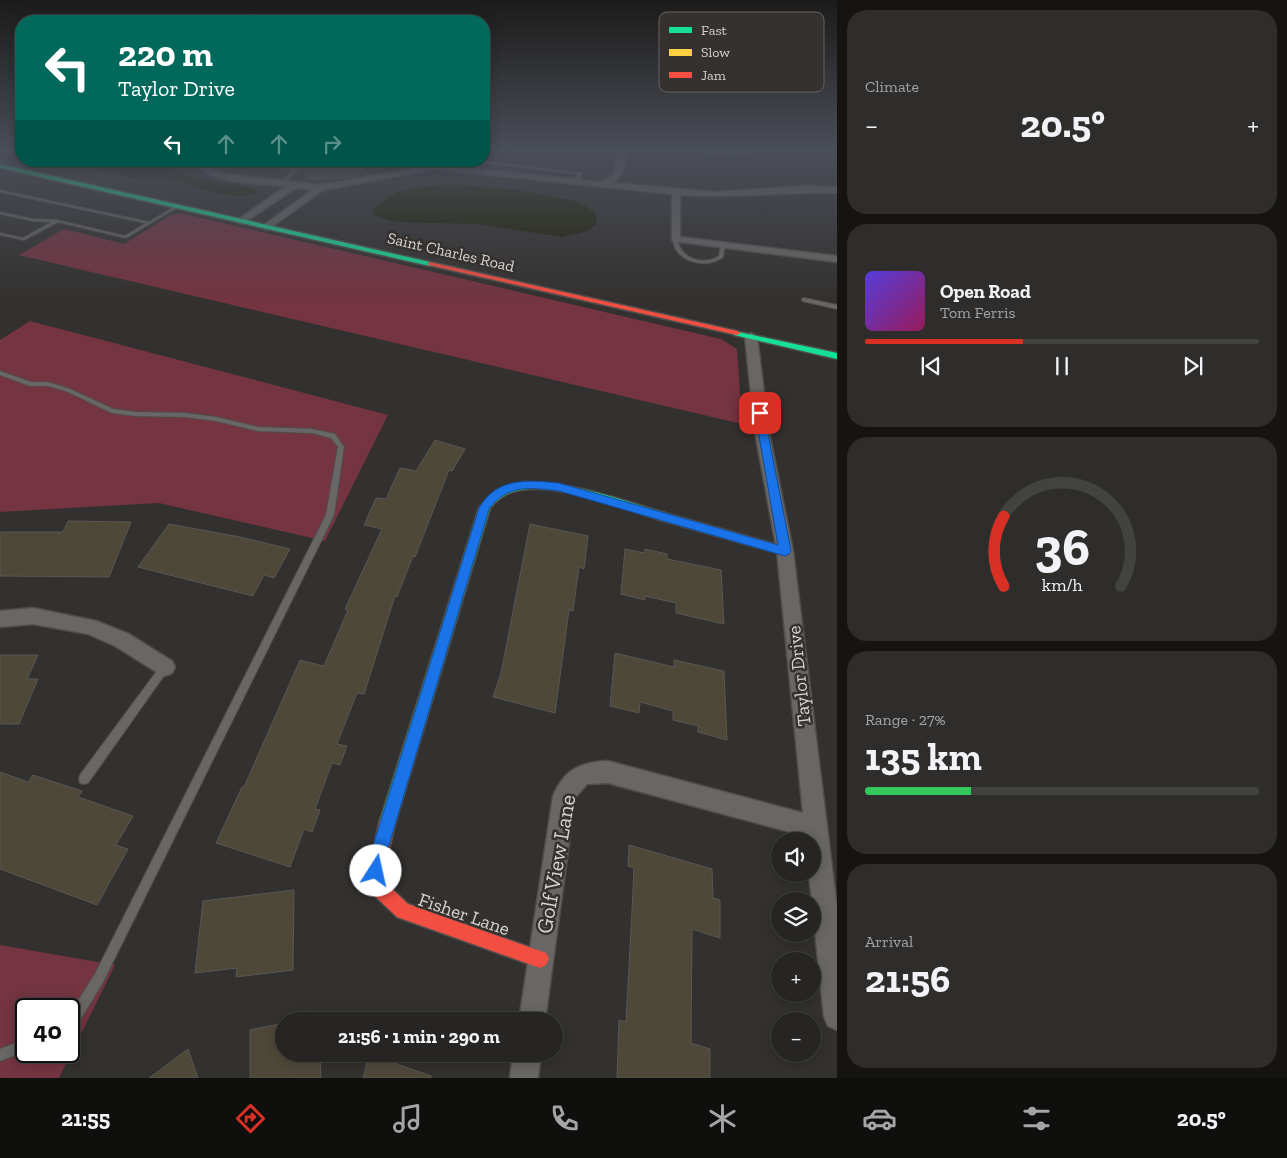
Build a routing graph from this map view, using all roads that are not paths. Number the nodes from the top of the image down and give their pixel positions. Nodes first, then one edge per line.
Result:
1 (39, 199) edge
2 (148, 199) edge
3 (273, 199) edge
4 (305, 199) edge
5 (676, 199) edge
6 (178, 206) junction
7 (0, 213) edge
8 (57, 221) junction
9 (242, 221) junction
10 (150, 223) junction
11 (267, 227) junction
12 (0, 234) edge
13 (675, 239) junction
14 (723, 245) junction
15 (837, 259) edge
16 (804, 300) dead end
17 (837, 307) edge
18 (751, 337) junction
19 (837, 356) edge
20 (0, 373) edge
21 (785, 551) junction
22 (0, 620) edge
23 (165, 667) joint
24 (84, 780) dead end
25 (816, 828) junction
26 (540, 959) junction
27 (80, 1008) edge
28 (533, 1012) edge
29 (837, 1017) edge
30 (15, 1049) edge
31 (0, 1055) edge
32 (526, 1062) edge
33 (524, 1078) edge

1 - 10 lane
2 - 6 street, Saint Charles Road
3 - 9 street
4 - 11 street
5 - 13 street
6 - 9 street, Saint Charles Road
6 - 10 lane
7 - 8 lane
8 - 10 lane
8 - 12 lane
9 - 11 street, Saint Charles Road
11 - 18 street, Saint Charles Road
13 - 14 street
13 - 14 lane
14 - 15 street
16 - 17 lane
18 - 19 street, Saint Charles Road
18 - 21 street, Taylor Drive
20 - 27 lane
21 - 25 street, Taylor Drive
21 - 26 street, Fisher Lane
22 - 23 street
23 - 24 lane
25 - 26 street, Golf View Lane
25 - 29 street, Taylor Drive
26 - 28 street, Golf View Lane
30 - 31 lane
32 - 33 street

